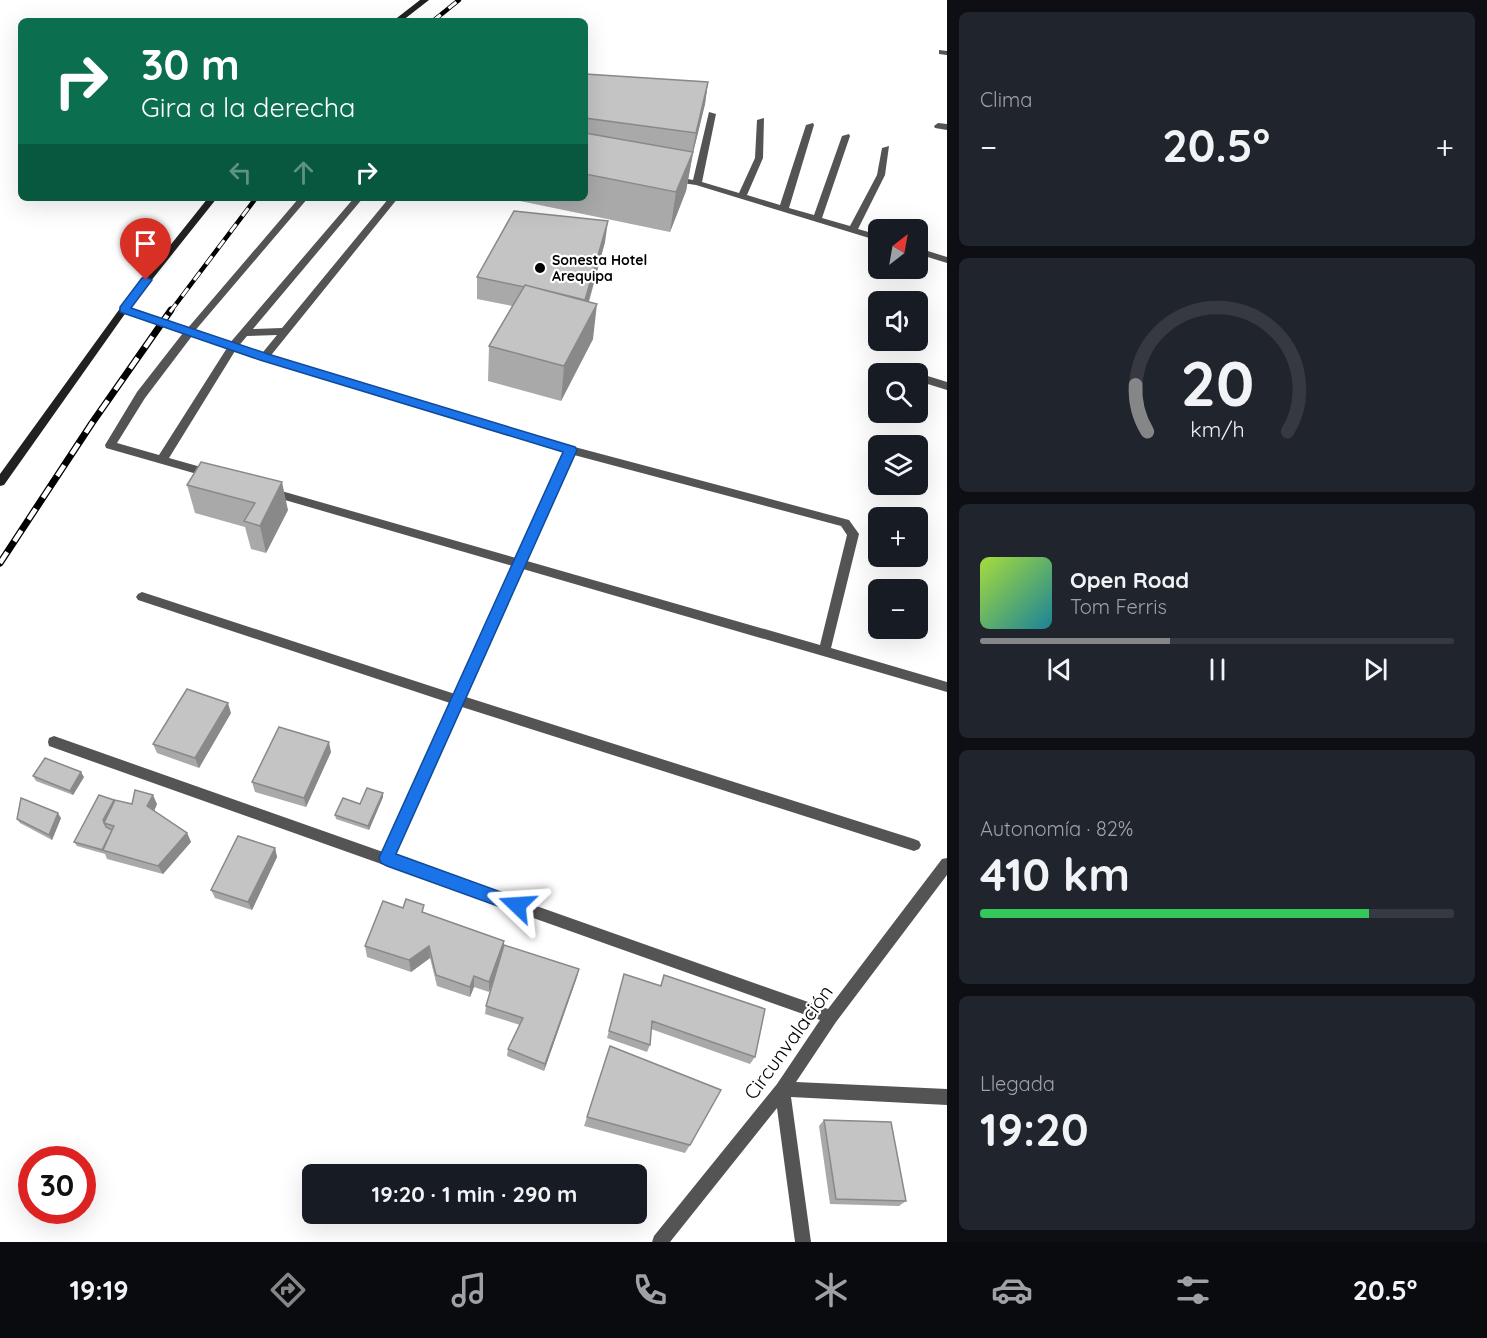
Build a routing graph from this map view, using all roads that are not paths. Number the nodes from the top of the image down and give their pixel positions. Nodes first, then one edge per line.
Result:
1 (425, 0) edge
2 (402, 18) edge
3 (712, 114) dead end
4 (761, 120) dead end
5 (810, 125) dead end
6 (846, 136) dead end
7 (886, 148) dead end
8 (663, 177) edge
9 (697, 183) junction
10 (742, 196) junction
11 (211, 201) edge
12 (301, 201) edge
13 (356, 201) edge
14 (392, 201) edge
15 (784, 208) junction
16 (817, 219) junction
17 (853, 230) junction
18 (868, 235) edge
19 (928, 253) edge
20 (947, 260) edge
21 (124, 309) junction
22 (284, 331) junction
23 (190, 332) junction
24 (244, 333) junction
25 (233, 346) junction
26 (264, 357) junction
27 (928, 380) edge
28 (947, 386) edge
29 (570, 450) junction
30 (162, 460) junction
31 (4, 469) edge
32 (219, 477) edge
33 (0, 482) edge
34 (254, 487) edge
35 (519, 564) junction
36 (142, 597) dead end
37 (824, 652) junction
38 (947, 687) edge
39 (457, 700) junction
40 (54, 742) dead end
41 (914, 845) dead end
42 (387, 858) junction
43 (947, 864) edge
44 (831, 1017) junction
45 (782, 1089) junction
46 (947, 1097) edge
47 (660, 1242) edge
48 (803, 1242) edge

1 - 2 main road
3 - 9 street
4 - 10 street
5 - 15 street
6 - 16 street
7 - 17 street
8 - 9 street
9 - 10 street
10 - 15 street
11 - 21 main road
12 - 23 street
13 - 24 street
14 - 22 street
15 - 16 street
16 - 17 street
17 - 18 street
19 - 20 street
21 - 23 street
21 - 31 main road
22 - 24 street
22 - 26 street
23 - 25 street
23 - 30 street
24 - 25 street
25 - 26 street
25 - 30 street
26 - 29 street
27 - 28 street
29 - 35 street
29 - 37 street
30 - 32 street
31 - 33 main road
34 - 35 street
35 - 37 street
35 - 39 street
36 - 39 street
37 - 38 street
39 - 41 street
39 - 42 street
40 - 42 street
42 - 44 street
43 - 44 street, Circunvalación
44 - 45 street, Circunvalación
45 - 46 street
45 - 47 street, Circunvalación
45 - 48 street

